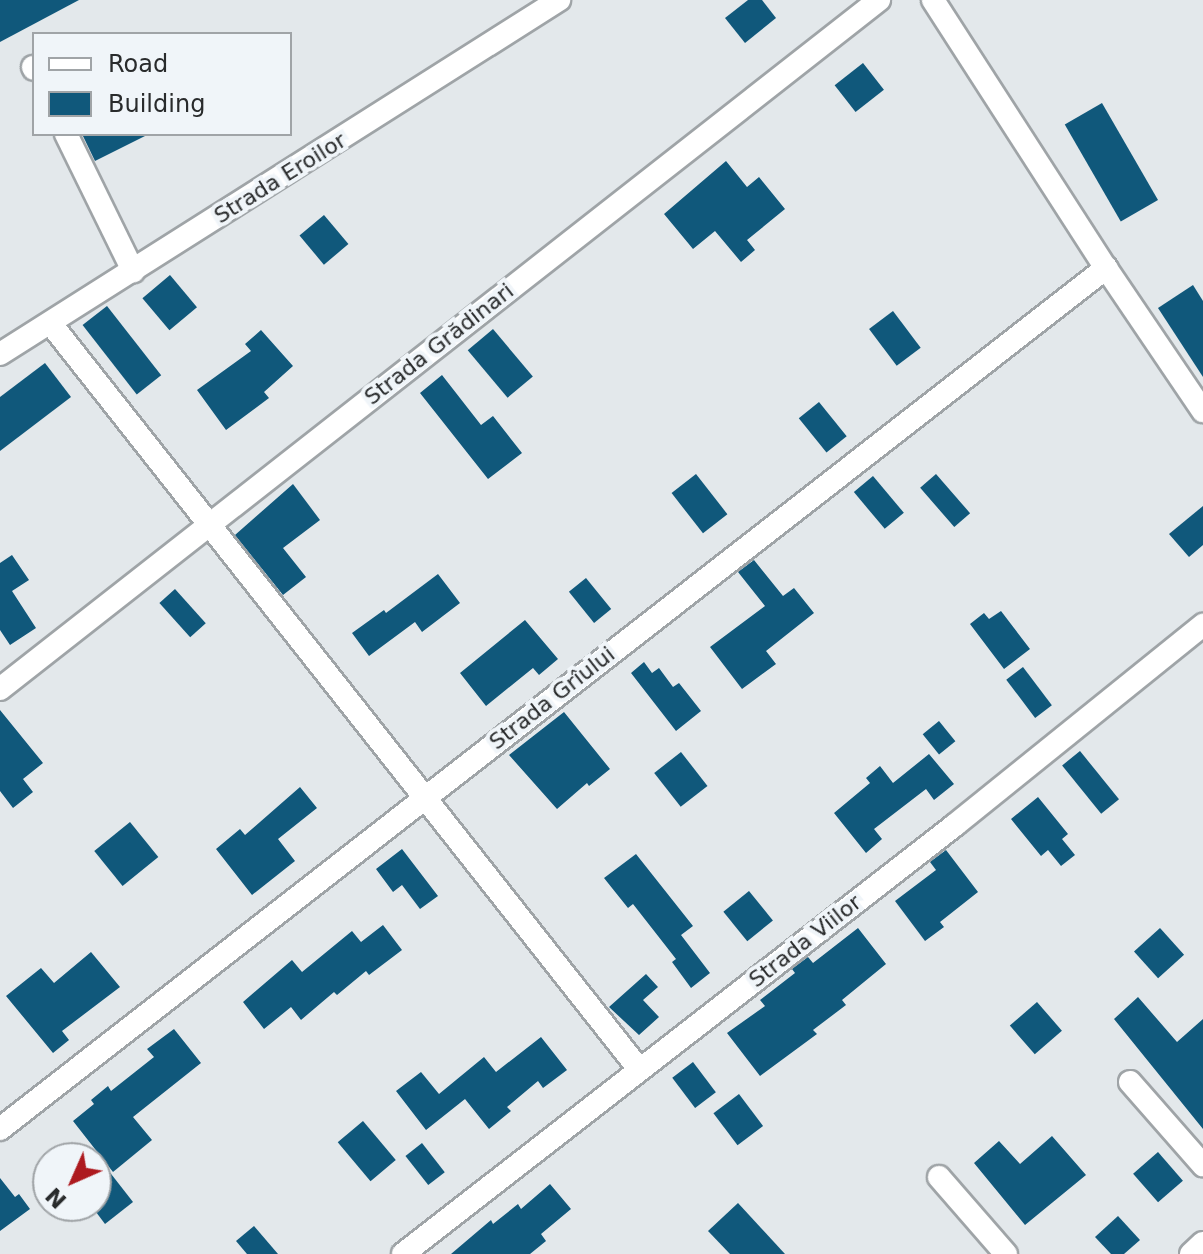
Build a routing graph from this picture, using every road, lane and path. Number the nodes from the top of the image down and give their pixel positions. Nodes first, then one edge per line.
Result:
1 (559, 0) edge
2 (879, 0) edge
3 (933, 0) edge
4 (67, 136) edge
5 (1106, 268) junction
6 (133, 271) junction
7 (51, 324) junction
8 (0, 354) edge
9 (1203, 411) edge
10 (207, 525) junction
11 (1203, 625) edge
12 (0, 689) edge
13 (422, 798) junction
14 (639, 1069) junction
15 (1130, 1082) dead end
16 (0, 1129) edge
17 (1203, 1165) edge
18 (939, 1177) dead end
19 (1203, 1243) edge
20 (403, 1254) edge
21 (1006, 1254) edge
22 (1191, 1254) edge

1 - 6 street, Strada Eroilor
2 - 10 street, Strada Grădinari
3 - 5 street
4 - 6 street
5 - 9 street
5 - 13 street, Strada Grîului
6 - 7 street, Strada Eroilor
7 - 8 street, Strada Eroilor
7 - 10 street
10 - 12 street, Strada Grădinari
10 - 13 street
11 - 14 street, Strada Viilor
13 - 14 street
13 - 16 street, Strada Grîului
14 - 20 street, Strada Viilor
15 - 17 street
18 - 21 street
19 - 22 street

